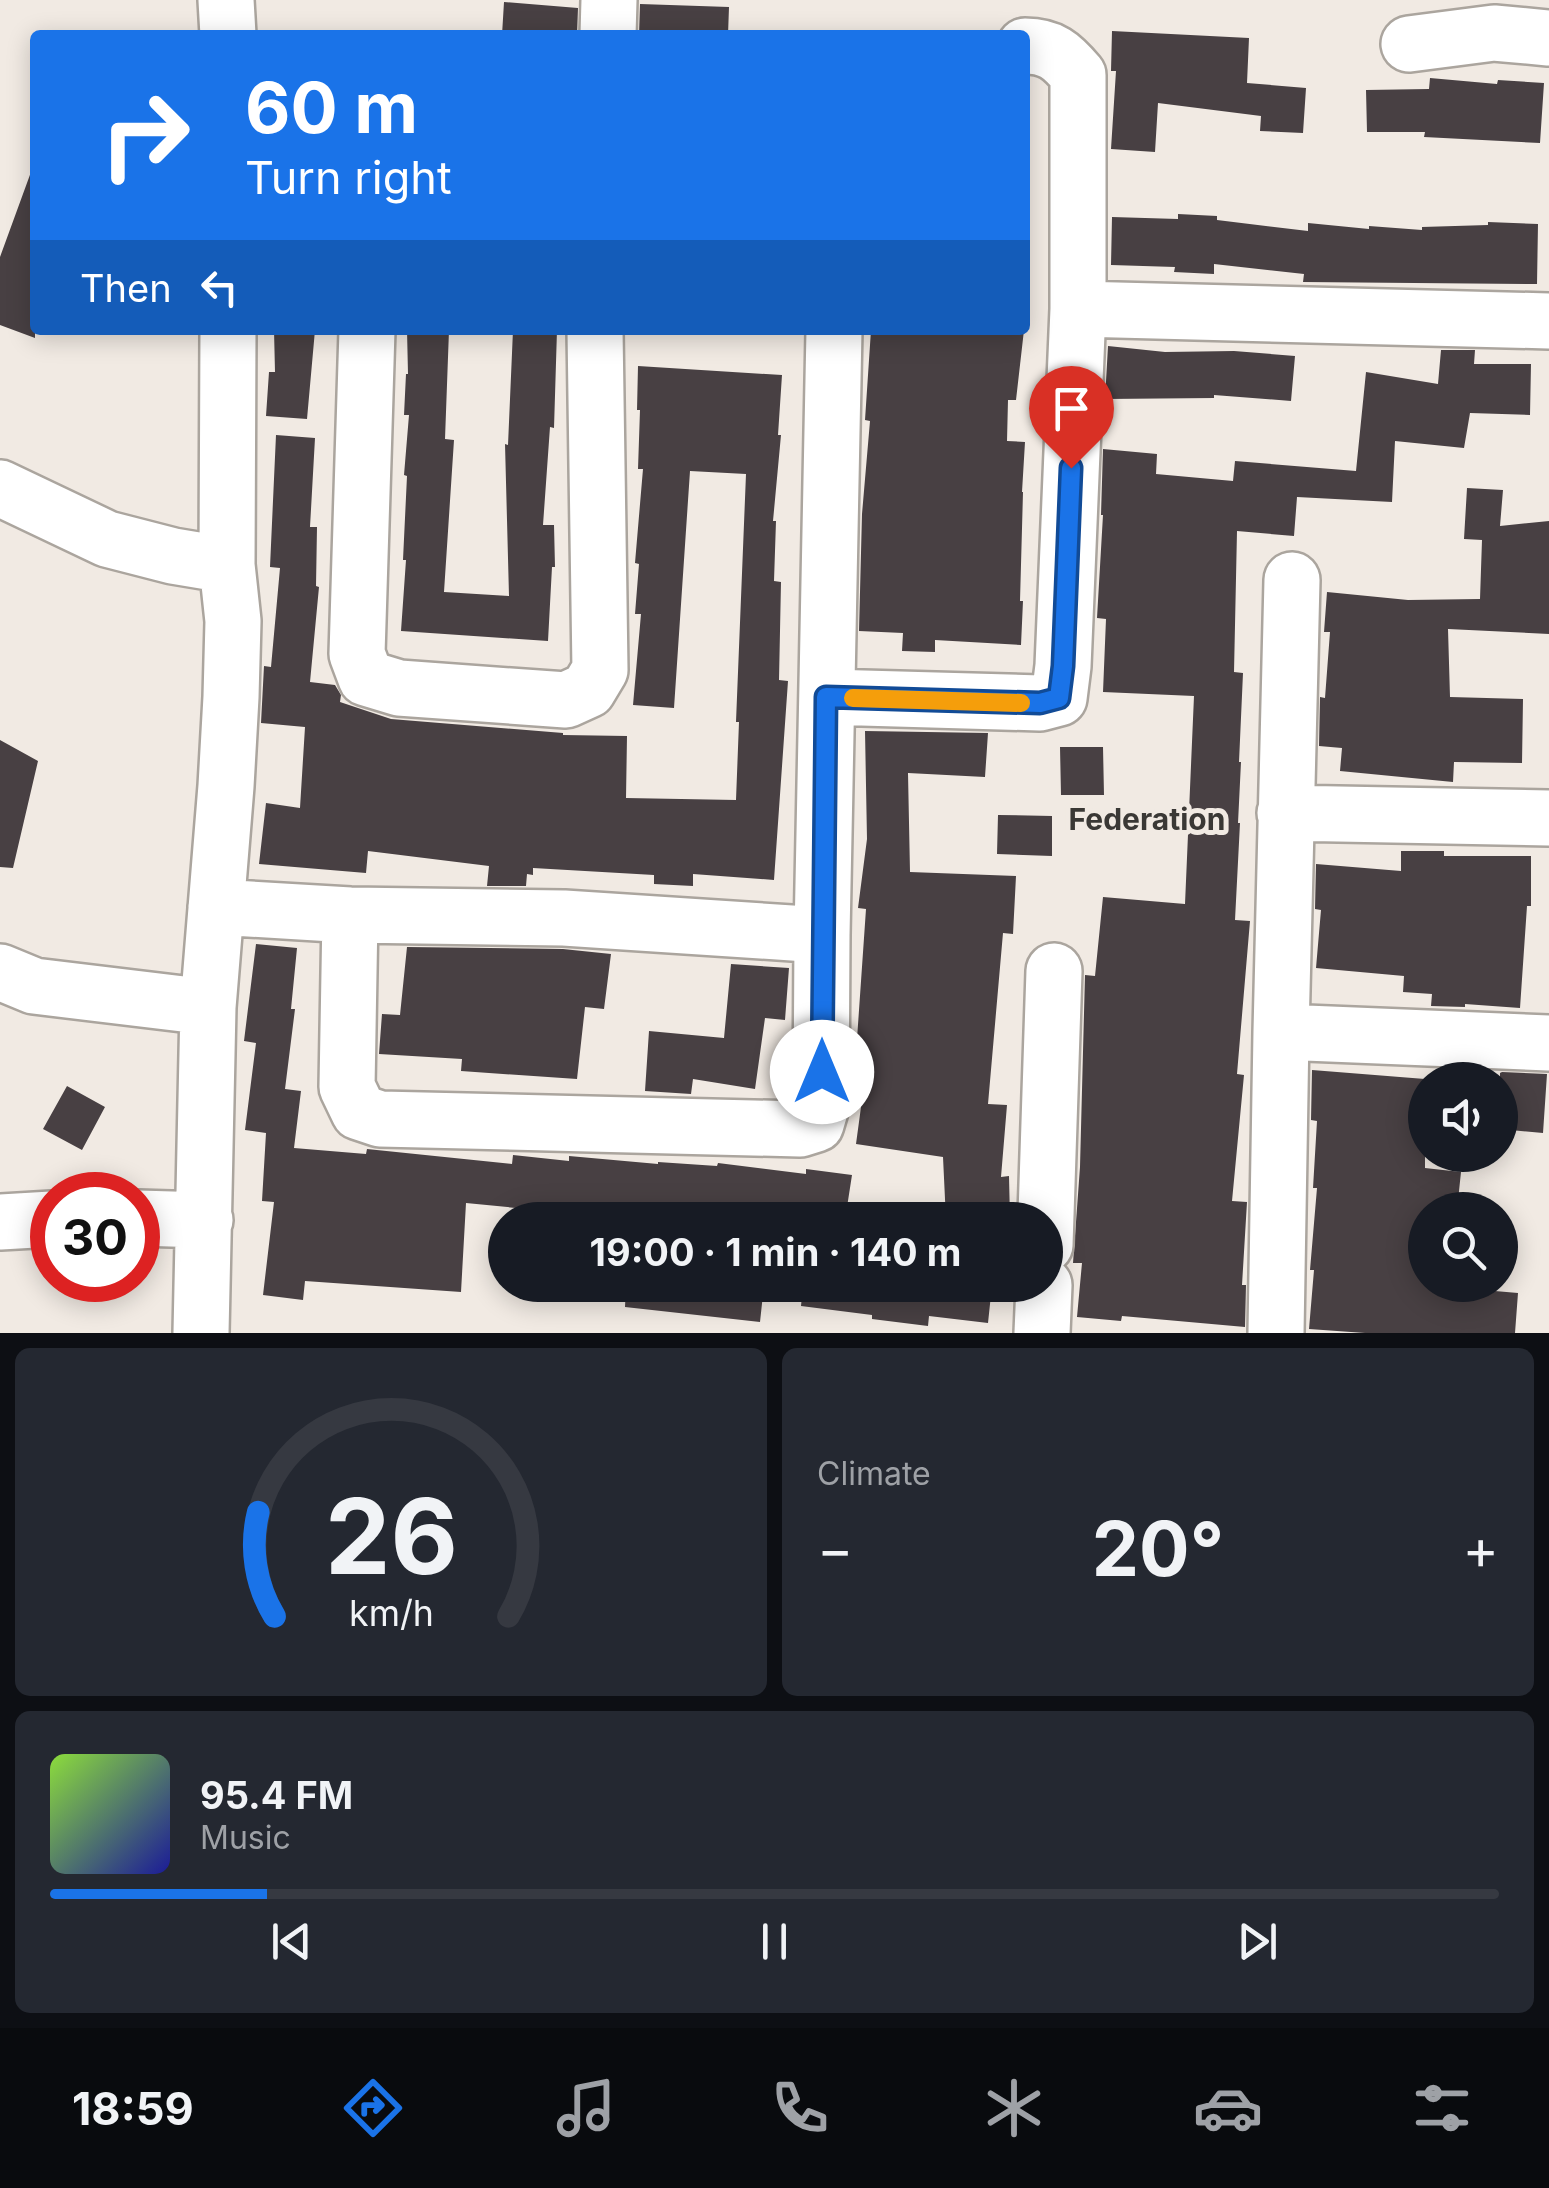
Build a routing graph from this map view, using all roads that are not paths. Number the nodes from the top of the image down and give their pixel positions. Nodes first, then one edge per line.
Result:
1 (226, 0) edge
2 (609, 0) edge
3 (228, 30) edge
4 (608, 30) edge
5 (1549, 38) edge
6 (1408, 44) dead end
7 (1030, 46) edge
8 (1078, 310) junction
9 (1549, 321) edge
10 (228, 335) edge
11 (367, 335) edge
12 (594, 335) edge
13 (821, 335) edge
14 (0, 488) edge
15 (227, 566) junction
16 (1292, 580) dead end
17 (826, 697) junction
18 (1285, 813) junction
19 (1549, 818) edge
20 (216, 907) junction
21 (350, 914) junction
22 (822, 935) junction
23 (1054, 971) dead end
24 (0, 972) edge
25 (208, 1006) junction
26 (1280, 1032) junction
27 (1549, 1044) edge
28 (1046, 1202) edge
29 (160, 1219) edge
30 (30, 1220) edge
31 (205, 1220) junction
32 (0, 1222) edge
33 (1043, 1302) edge
34 (201, 1333) edge
35 (1042, 1333) edge
36 (1276, 1333) edge

1 - 3 street
2 - 4 street
5 - 6 street
7 - 8 street
8 - 9 street
8 - 17 street
10 - 15 street
11 - 12 street
13 - 17 street
14 - 15 street
15 - 20 street
16 - 18 street
17 - 22 street
18 - 19 street
18 - 26 street
20 - 21 street
20 - 25 street
21 - 22 street
21 - 22 street
23 - 28 street
24 - 25 street
25 - 31 street
26 - 27 street
26 - 36 street
29 - 31 street
30 - 32 street
31 - 34 street
33 - 35 street

